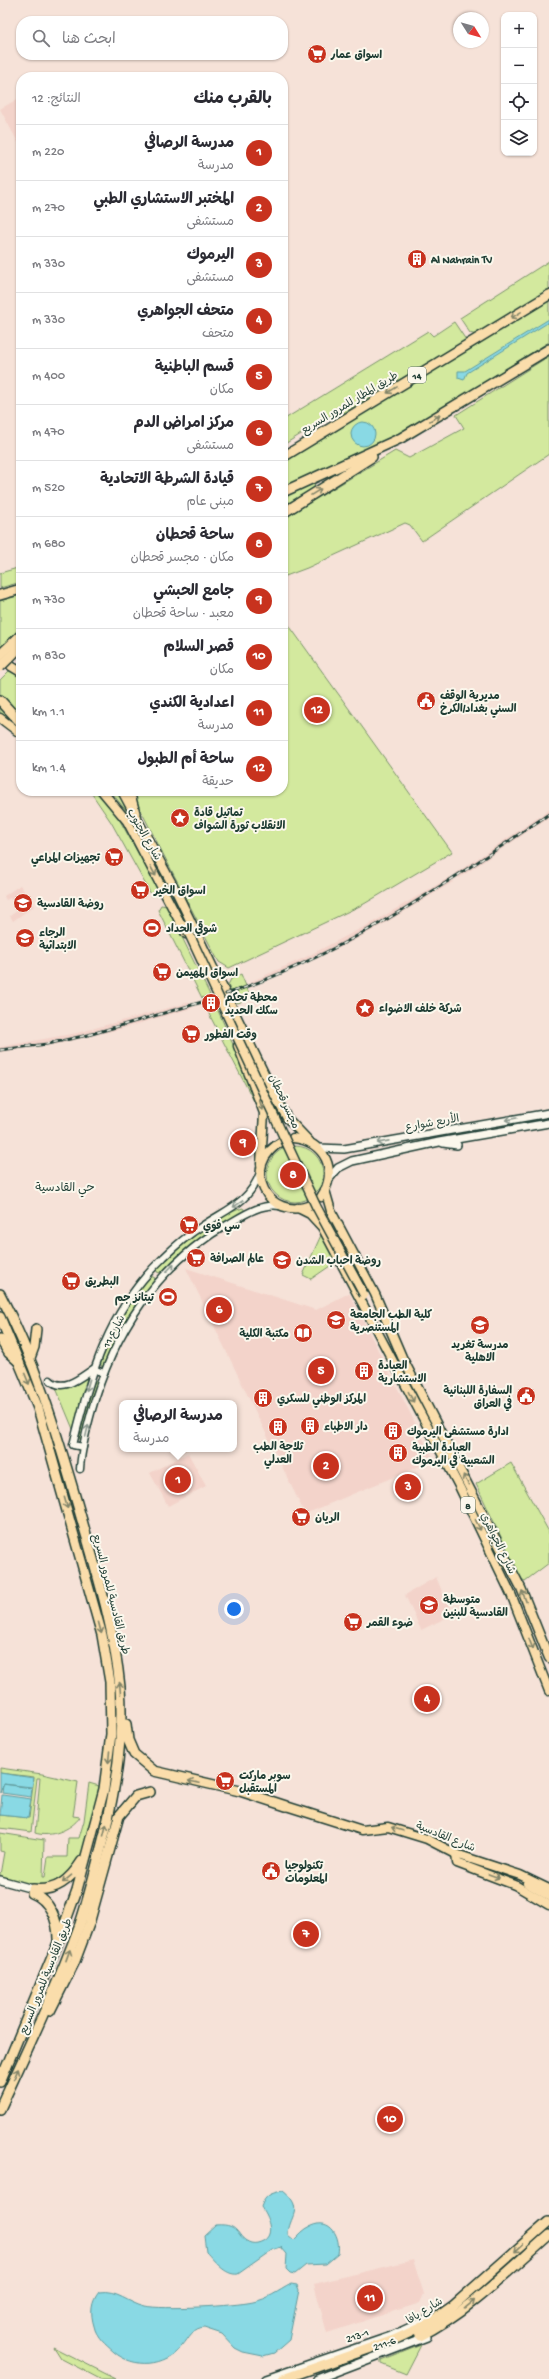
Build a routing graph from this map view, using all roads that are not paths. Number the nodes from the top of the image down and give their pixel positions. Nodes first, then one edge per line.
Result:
1 (549, 295) edge
2 (549, 349) edge
3 (401, 438) junction
4 (288, 455) edge
5 (288, 490) edge
6 (288, 509) edge
7 (16, 590) edge
8 (0, 595) edge
9 (16, 640) edge
10 (16, 651) edge
11 (16, 654) edge
12 (0, 655) edge
13 (12, 665) dead end
14 (16, 667) edge
15 (0, 668) edge
16 (0, 700) edge
17 (0, 718) edge
18 (16, 718) edge
19 (0, 723) edge
20 (16, 731) edge
21 (16, 732) edge
22 (106, 796) edge
23 (125, 796) edge
24 (130, 796) edge
25 (135, 813) junction
26 (173, 885) junction
27 (164, 891) junction
28 (186, 924) junction
29 (549, 1113) edge
30 (549, 1123) edge
31 (446, 1125) dead end
32 (456, 1128) junction
33 (293, 1138) dead end
34 (283, 1141) dead end
35 (309, 1141) junction
36 (439, 1142) junction
37 (457, 1145) dead end
38 (319, 1148) junction
39 (260, 1168) junction
40 (329, 1179) junction
41 (313, 1204) dead end
42 (281, 1206) junction
43 (298, 1208) junction
44 (150, 1271) junction
45 (160, 1279) junction
46 (366, 1294) junction
47 (1, 1296) edge
48 (0, 1317) edge
49 (385, 1322) junction
50 (375, 1325) junction
51 (36, 1329) dead end
52 (0, 1339) edge
53 (30, 1358) junction
54 (20, 1363) junction
55 (93, 1369) junction
56 (104, 1373) junction
57 (50, 1380) dead end
58 (83, 1447) junction
59 (80, 1469) dead end
60 (549, 1658) edge
61 (549, 1691) edge
62 (121, 1703) junction
63 (150, 1792) dead end
64 (286, 1806) joint
65 (89, 1850) junction
66 (456, 1854) junction
67 (498, 1868) junction
68 (0, 1880) edge
69 (0, 1885) edge
70 (549, 1889) edge
71 (32, 1891) junction
72 (549, 1896) edge
73 (549, 1905) edge
74 (58, 1945) junction
75 (41, 2018) junction
76 (0, 2082) edge
77 (0, 2109) edge
78 (549, 2220) edge
79 (549, 2235) edge
80 (454, 2306) junction
81 (454, 2316) junction
82 (304, 2375) edge
83 (266, 2379) edge
84 (283, 2379) edge
85 (317, 2379) edge

1 -> 4 highway, طريق المطار للمرور السريع / 14
3 -> 2 highway
3 - 5 highway
6 -> 3 highway
7 - 8 highway
9 - 12 highway, bridge
10 - 15 highway, bridge
11 - 15 highway, bridge
13 - 14 main road
16 - 18 highway
17 - 20 main road
19 - 21 main road
22 -> 27 main road, شارع الجنوب
23 - 25 main road, شارع الجنوب
24 - 25 highway
25 - 26 main road, شارع الجنوب
26 - 28 main road, مجسر قحطان
26 - 35 main road
27 - 28 main road, مجسر قحطان
27 -> 39 main road
28 - 46 main road, مجسر قحطان
29 -> 32 main road, الأربع شوارع
30 - 36 main road, الأربع شوارع
31 - 32 main road
32 -> 38 main road, الأربع شوارع
33 - 35 main road
34 - 39 main road
35 - 38 main road
36 - 37 main road
36 - 40 main road, الأربع شوارع
38 - 40 main road
39 - 42 main road
39 -> 44 street, شارع 11
40 - 49 main road, 8
41 - 43 main road
42 - 43 main road
45 -> 42 street, شارع 11
43 - 50 main road, 8
44 - 45 street
44 - 55 street, شارع 11
45 - 56 street, شارع 11
46 - 49 main road, مجسر قحطان
46 - 50 main road, مجسر قحطان
47 - 53 highway, طريق القادسية للمرور السريع
48 - 54 highway, طريق القادسية للمرور السريع
60 -> 49 main road, شارع الجواهري / 8
50 -> 61 main road, شارع الجواهري / 8
51 - 53 highway
52 - 54 highway
62 -> 53 highway, طريق القادسية للمرور السريع
54 -> 65 highway, طريق القادسية للمرور السريع
55 - 56 street
55 - 57 street
55 -> 58 street, شارع 11
58 -> 56 street, شارع 11
58 - 59 street, شارع 11
64 -> 62 highway
75 -> 62 highway, طريق القادسية للمرور السريع
63 - 75 highway
66 -> 64 main road, شارع القادسية
65 -> 71 highway
65 - 74 highway, طريق القادسية للمرور السريع
66 - 67 main road, شارع القادسية
66 -> 73 main road, شارع القادسية
67 - 70 main road, شارع القادسية
67 - 72 main road
68 - 71 main road
69 - 71 main road
71 - 74 highway
74 - 76 highway, طريق القادسية للمرور السريع
77 -> 75 highway, طريق القادسية للمرور السريع
78 -> 80 highway, شارع يافا
81 -> 79 highway, شارع يافا
80 - 82 highway, شارع يافا
80 - 83 main road, 213-1
81 - 82 highway, شارع يافا
81 - 85 main road, 211-6
82 - 84 highway, شارع يافا

